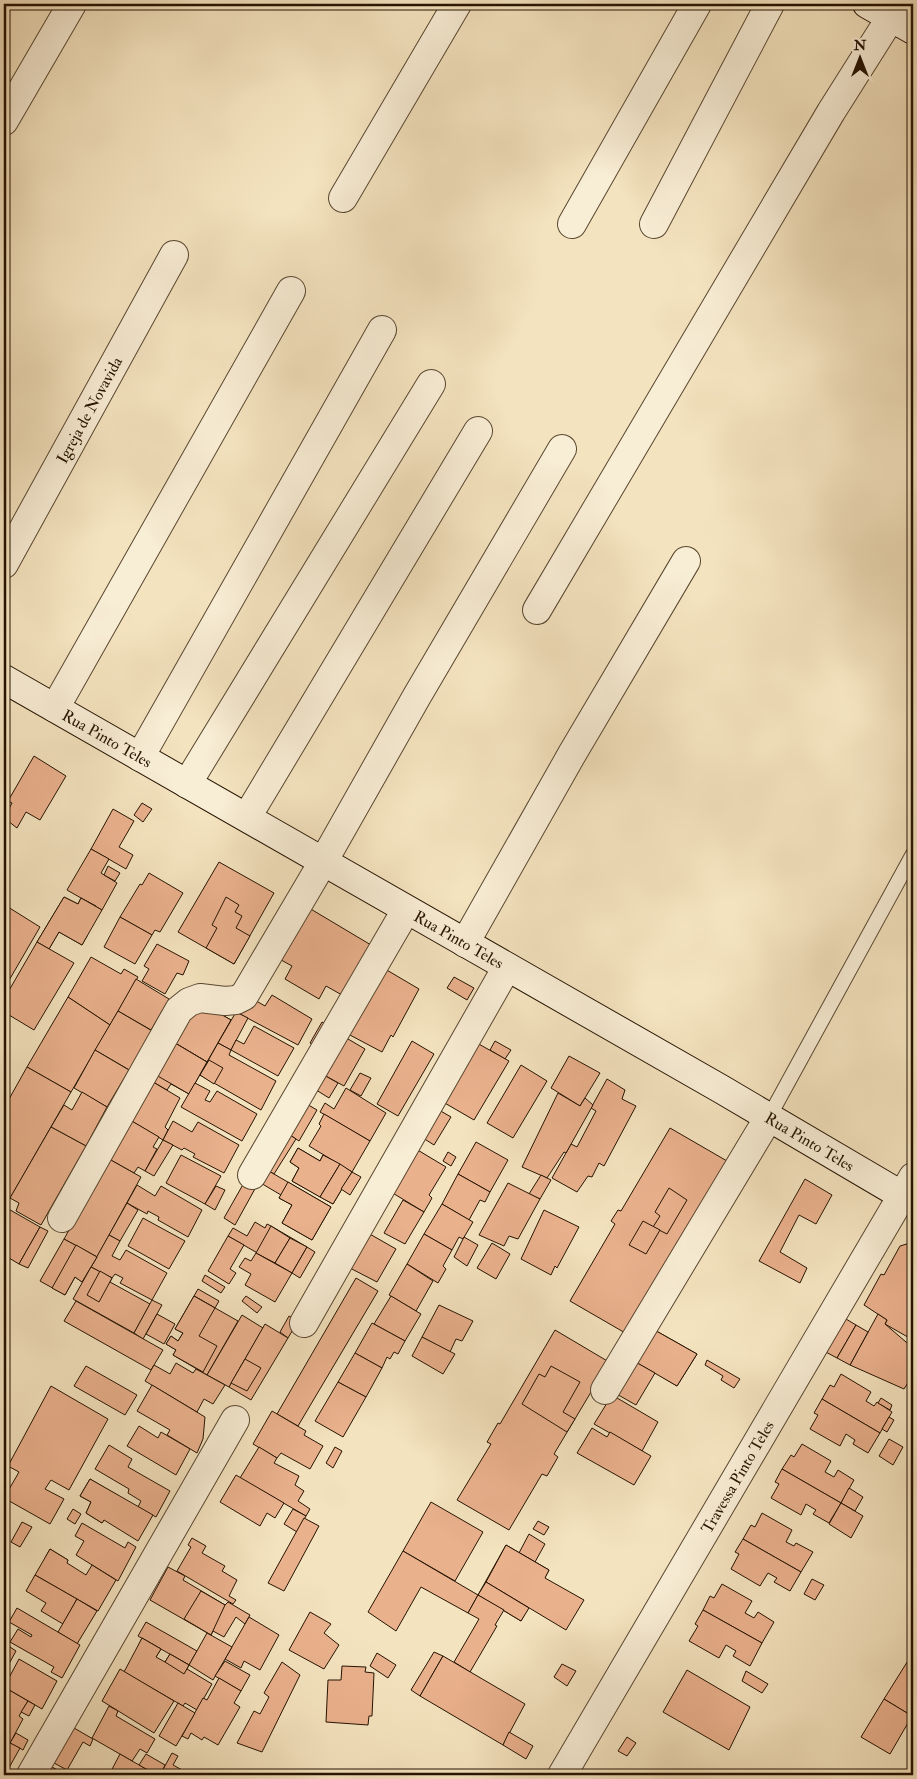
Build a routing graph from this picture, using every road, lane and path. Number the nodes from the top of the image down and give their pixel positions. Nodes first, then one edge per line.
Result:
1 (72, 4) edge
2 (457, 4) edge
3 (697, 4) edge
4 (770, 4) edge
5 (867, 4) edge
6 (905, 19) edge
7 (4, 120) edge
8 (343, 198) dead end
9 (572, 224) dead end
10 (654, 224) dead end
11 (174, 256) dead end
12 (291, 291) dead end
13 (382, 330) dead end
14 (432, 384) dead end
15 (478, 431) dead end
16 (562, 449) dead end
17 (686, 561) dead end
18 (4, 564) edge
19 (537, 610) dead end
20 (4, 679) edge
21 (55, 708) junction
22 (140, 757) junction
23 (187, 784) junction
24 (247, 817) junction
25 (913, 854) edge
26 (324, 862) junction
27 (406, 910) junction
28 (465, 943) junction
29 (507, 967) junction
30 (769, 1117) junction
31 (252, 1175) dead end
32 (910, 1191) edge
33 (62, 1218) dead end
34 (304, 1322) dead end
35 (605, 1390) dead end
36 (235, 1420) dead end
37 (31, 1775) edge
38 (562, 1775) edge

1 - 7 street
2 - 8 street
3 - 9 street
4 - 10 street
5 - 6 street
6 - 19 street
11 - 18 street, Igreja de Novavida
12 - 21 street
13 - 22 street
14 - 23 street
15 - 24 street
16 - 26 street
17 - 28 street
20 - 21 street, Rua Pinto Teles
21 - 22 street, Rua Pinto Teles
22 - 23 street, Rua Pinto Teles
23 - 24 street, Rua Pinto Teles
24 - 26 street, Rua Pinto Teles
25 - 30 lane
26 - 27 street, Rua Pinto Teles
26 - 33 street
27 - 28 street, Rua Pinto Teles
27 - 31 street
28 - 29 street, Rua Pinto Teles
29 - 30 street, Rua Pinto Teles
29 - 34 street
30 - 32 street, Rua Pinto Teles
30 - 35 street
32 - 38 street, Travessa Pinto Teles
36 - 37 street

